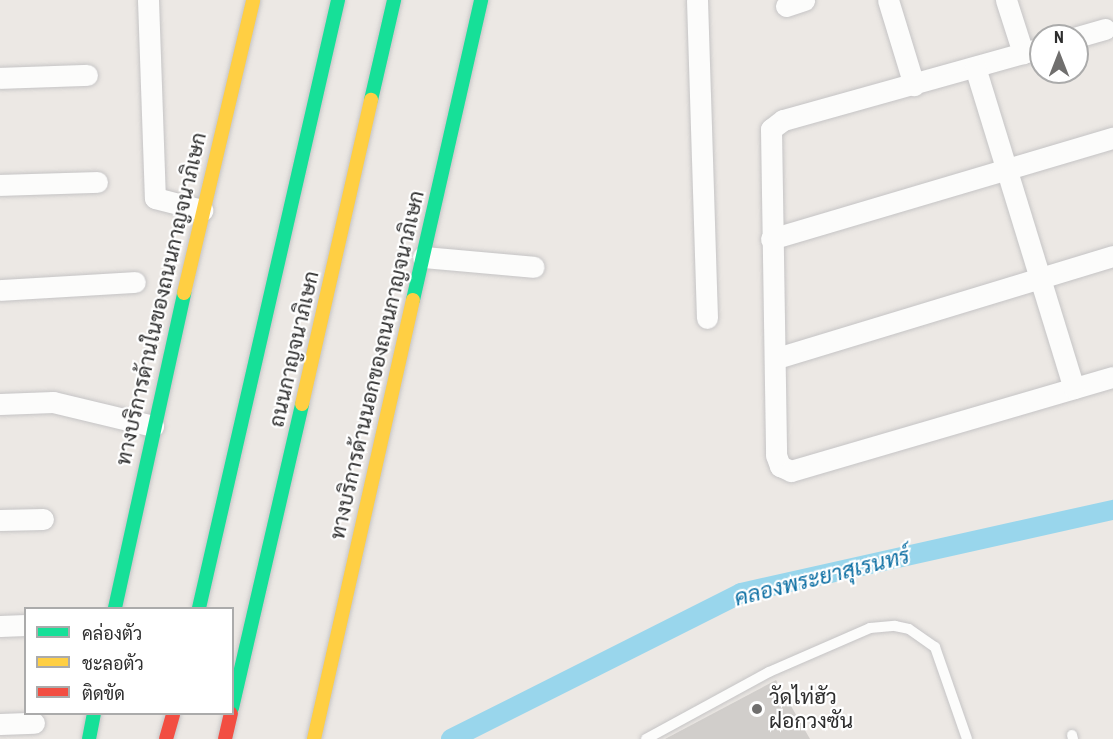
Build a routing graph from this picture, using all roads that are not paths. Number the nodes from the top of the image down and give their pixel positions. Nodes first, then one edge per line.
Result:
1 (148, 0) edge
2 (253, 0) edge
3 (338, 0) edge
4 (394, 0) edge
5 (481, 0) edge
6 (697, 0) edge
7 (888, 0) edge
8 (1006, 0) edge
9 (1105, 28) dead end
10 (1089, 33) edge
11 (1029, 44) edge
12 (1029, 51) edge
13 (975, 67) junction
14 (87, 75) dead end
15 (0, 78) edge
16 (914, 85) junction
17 (1113, 138) edge
18 (1006, 168) junction
19 (97, 182) dead end
20 (0, 185) edge
21 (202, 210) junction
22 (771, 239) junction
23 (1113, 256) edge
24 (423, 257) junction
25 (534, 267) dead end
26 (1038, 277) junction
27 (135, 282) dead end
28 (0, 290) edge
29 (707, 318) dead end
30 (777, 358) junction
31 (1113, 377) edge
32 (1074, 388) junction
33 (0, 404) edge
34 (153, 426) junction
35 (43, 519) dead end
36 (0, 520) edge
37 (115, 607) edge
38 (199, 607) edge
39 (24, 625) edge
40 (0, 626) edge
41 (234, 699) edge
42 (94, 715) edge
43 (173, 715) edge
44 (231, 715) edge
45 (34, 723) dead end
46 (0, 724) edge
47 (89, 739) edge
48 (166, 739) edge
49 (225, 739) edge
50 (314, 739) edge
51 (646, 739) edge
52 (968, 739) edge

1 - 21 street
2 - 21 main road, ทางบริการด้านในของถนนกาญจนาภิเษก
3 - 38 main road, ถนนกาญจนาภิเษก
4 - 41 main road, ถนนกาญจนาภิเษก
5 - 24 main road, ทางบริการด้านนอกของถนนกาญจนาภิเษก
6 - 29 street
7 - 16 street
8 - 11 street
9 - 10 street
12 - 13 street
13 - 16 street
13 - 18 street
14 - 15 street
16 - 22 street
17 - 18 street
18 - 22 street
18 - 26 street
19 - 20 street
21 - 34 main road, ทางบริการด้านในของถนนกาญจนาภิเษก
22 - 30 street
23 - 26 street
24 - 25 street
24 - 50 main road, ทางบริการด้านนอกของถนนกาญจนาภิเษก
26 - 30 street
26 - 32 street
27 - 28 street
30 - 32 street
31 - 32 street
33 - 34 street
34 - 37 main road, ทางบริการด้านในของถนนกาญจนาภิเษก
35 - 36 street
39 - 40 street
42 - 47 main road
43 - 48 main road
44 - 49 main road
45 - 46 street
51 - 52 lane

